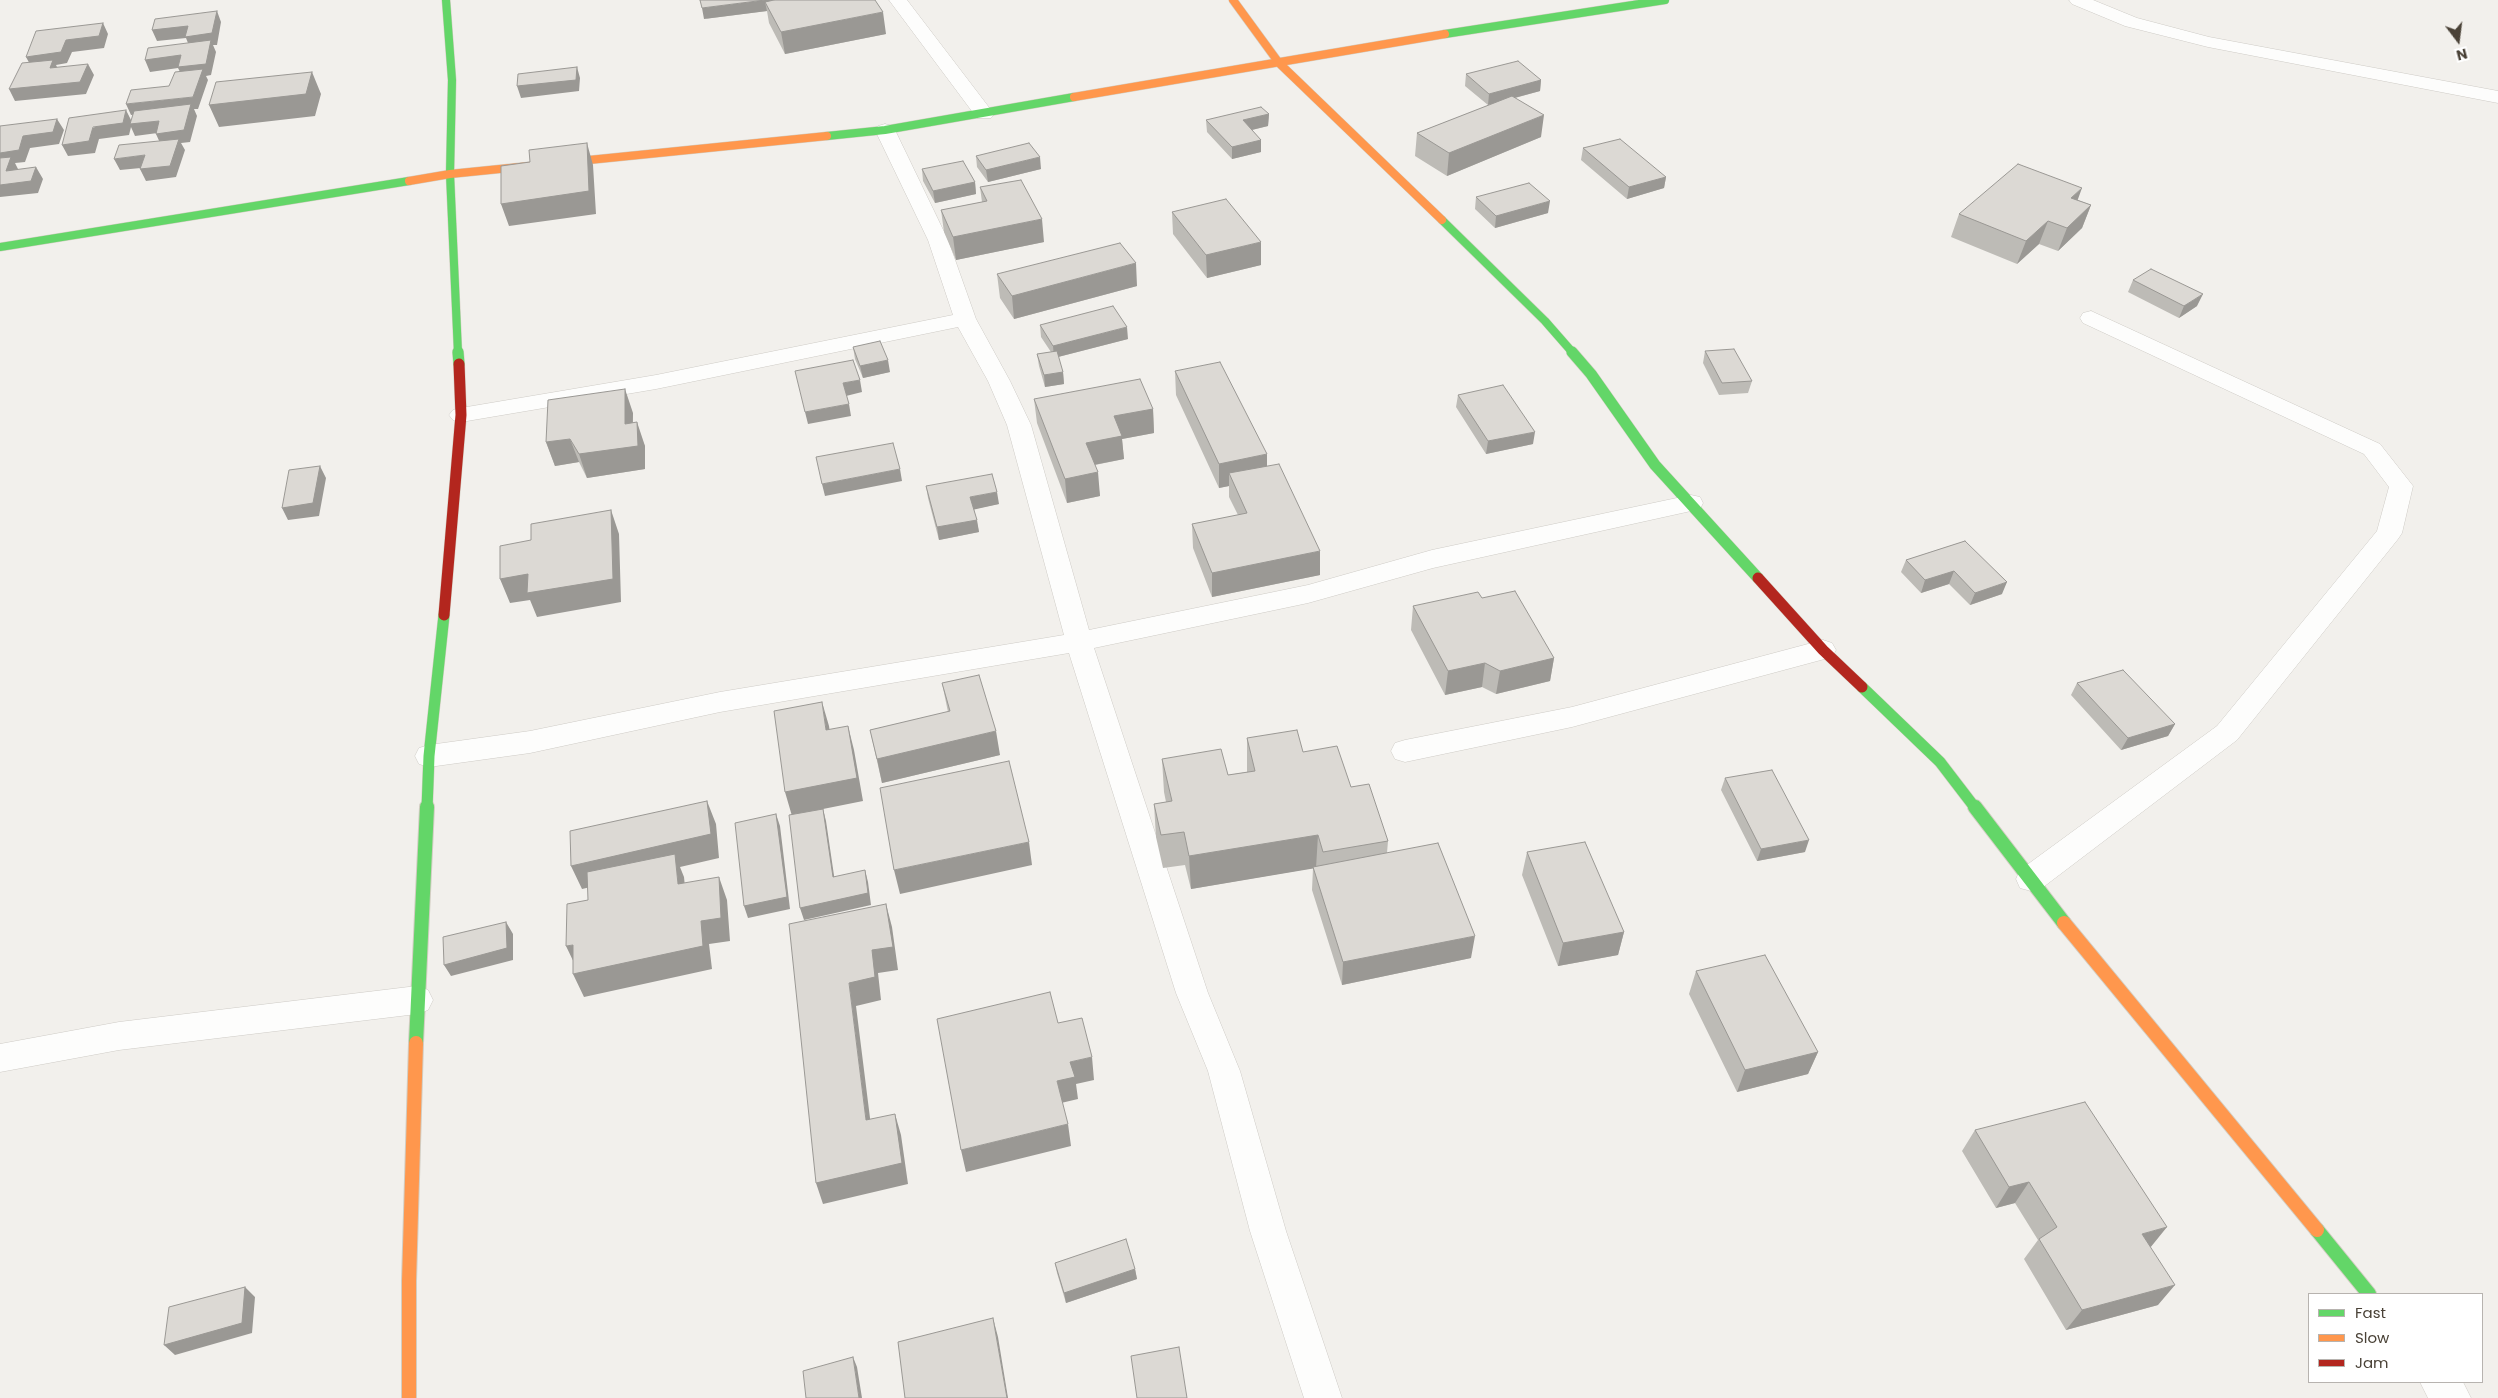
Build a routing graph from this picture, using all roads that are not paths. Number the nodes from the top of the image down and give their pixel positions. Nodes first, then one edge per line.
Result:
1 (446, 0) edge
2 (898, 0) edge
3 (1233, 0) edge
4 (1665, 0) edge
5 (2078, 0) edge
6 (1279, 63) junction
7 (2498, 97) edge
8 (984, 114) junction
9 (886, 130) junction
10 (450, 174) junction
11 (0, 247) edge
12 (2092, 318) dead end
13 (965, 319) junction
14 (461, 415) junction
15 (1691, 503) junction
16 (1080, 642) junction
17 (1823, 650) junction
18 (1405, 751) dead end
19 (429, 756) junction
20 (2031, 879) junction
21 (417, 1000) junction
22 (0, 1058) edge
23 (2368, 1293) edge
24 (2440, 1383) edge
25 (409, 1398) edge
26 (1323, 1398) edge
27 (2452, 1398) edge

1 - 10 street
2 - 8 street
3 - 6 street
4 - 6 street
5 - 7 street
6 - 8 street
6 - 15 street
8 - 9 street
9 - 10 street
9 - 13 street
10 - 11 street
10 - 14 street
12 - 20 street
13 - 14 street
13 - 16 street
14 - 19 street
15 - 16 street
15 - 17 street
16 - 19 street
16 - 26 street
17 - 18 street
17 - 20 street
19 - 21 street
20 - 23 street
21 - 22 street
21 - 25 street
24 - 27 street

